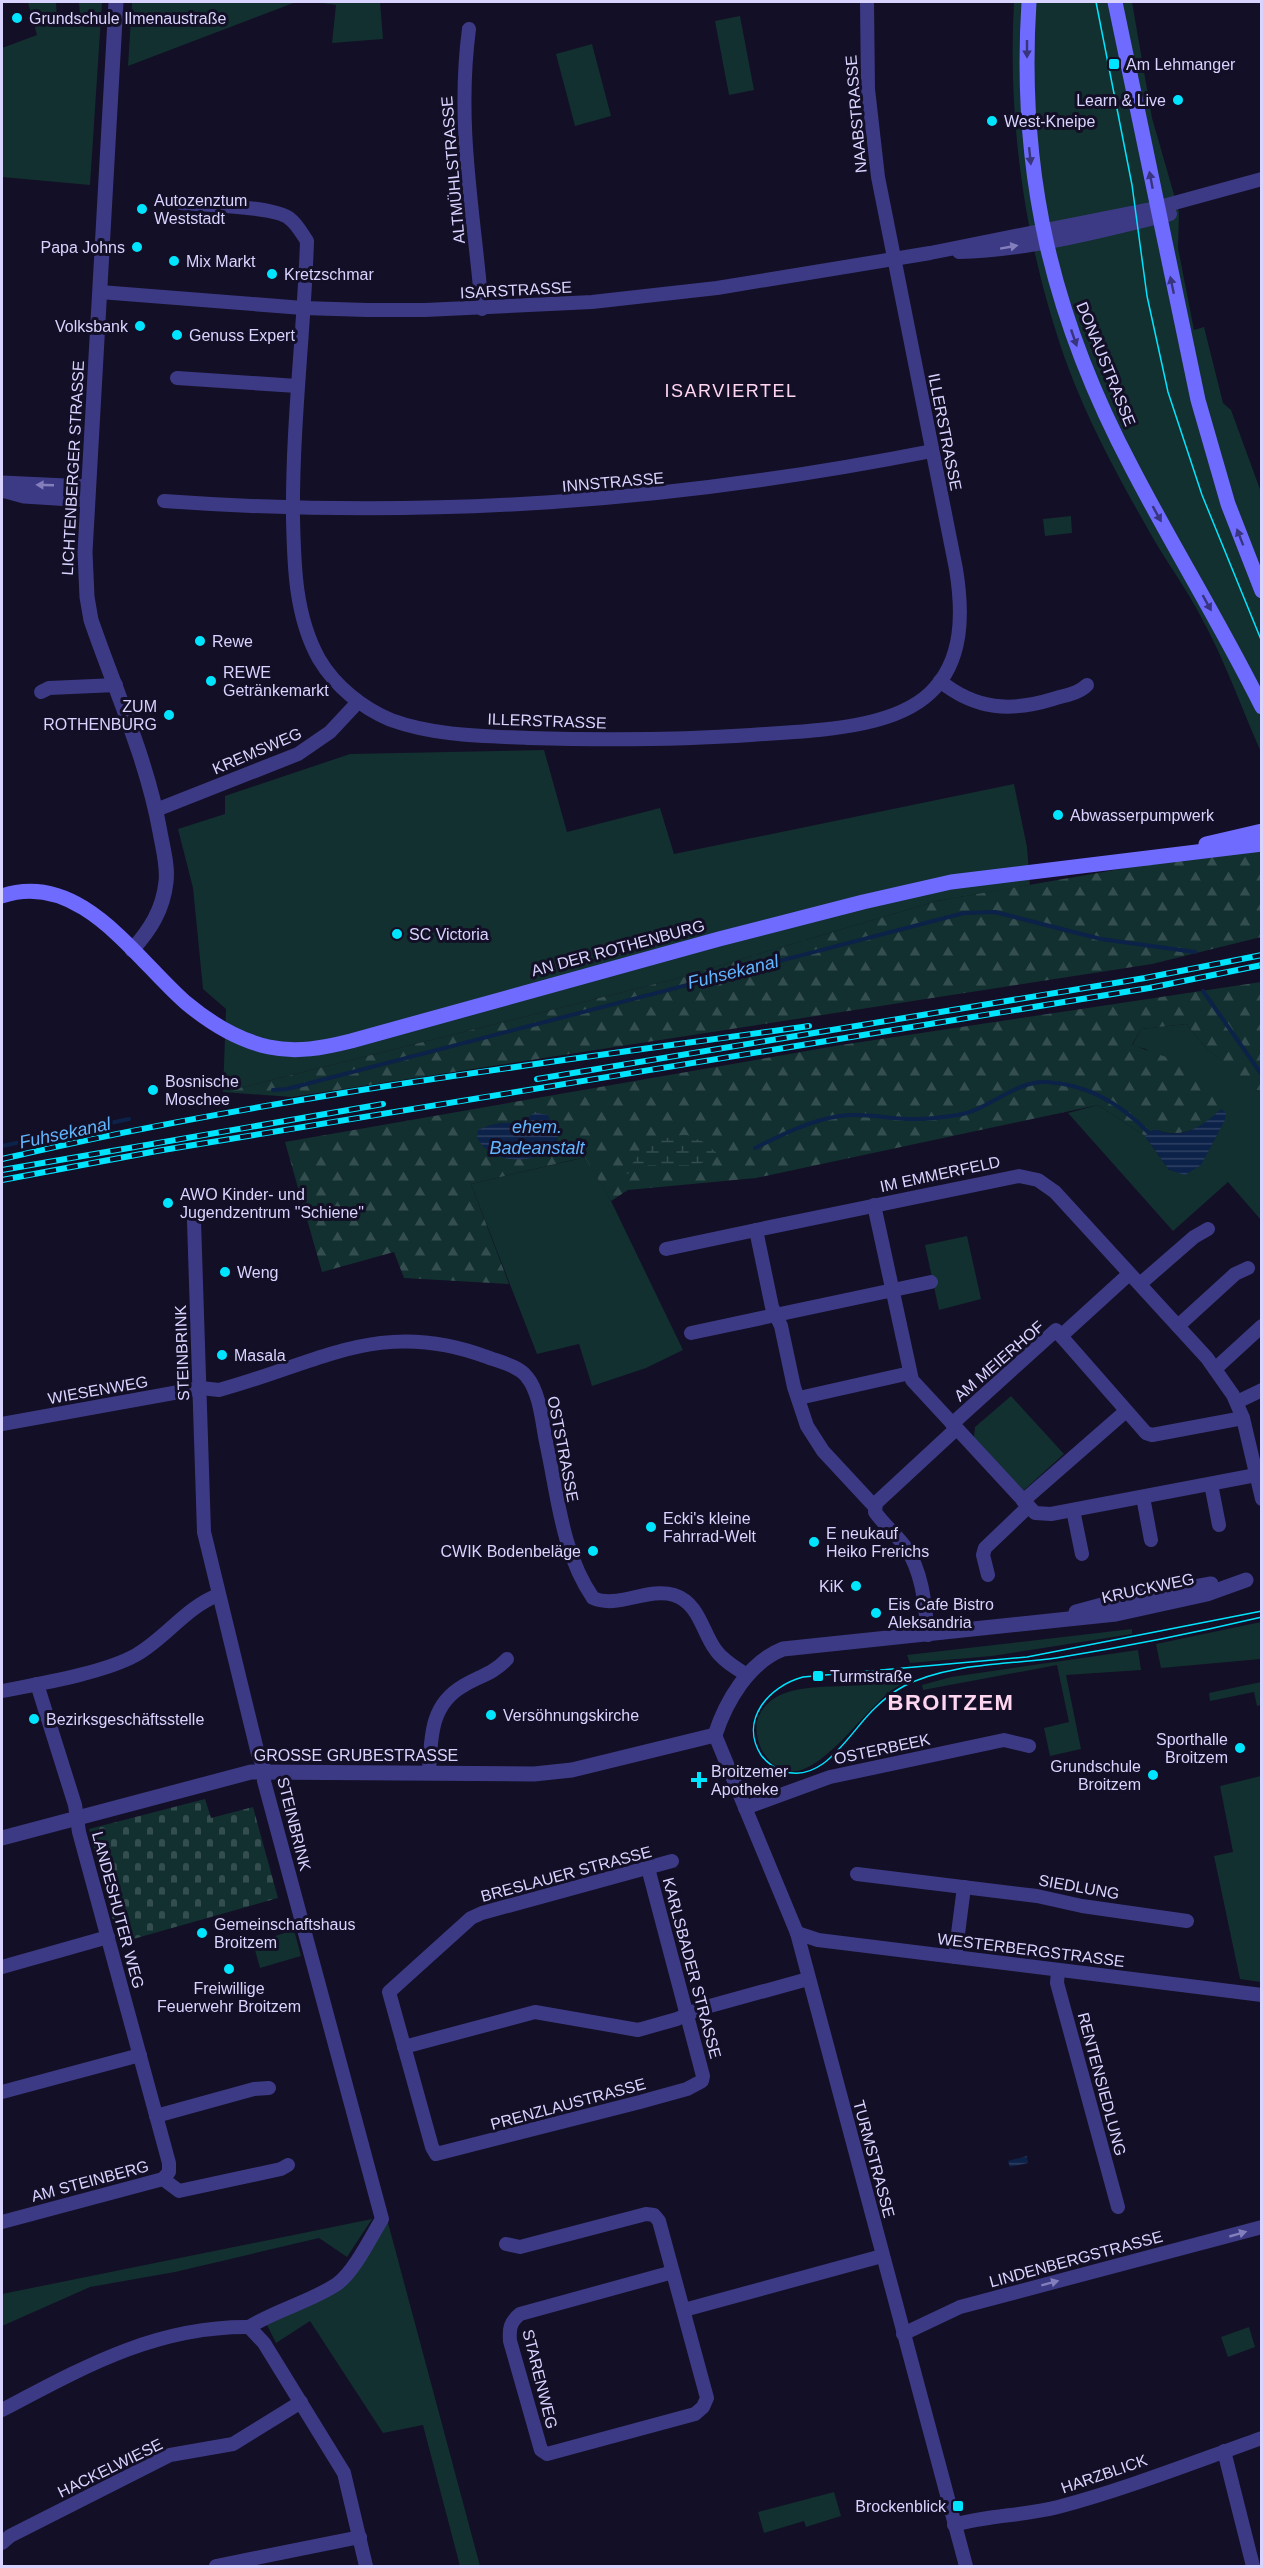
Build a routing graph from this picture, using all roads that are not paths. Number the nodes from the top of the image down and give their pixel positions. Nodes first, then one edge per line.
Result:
1 (116, 2) edge
2 (867, 2) edge
3 (1029, 2) edge
4 (1115, 2) edge
5 (469, 29) dead end
6 (1262, 180) edge
7 (180, 203) dead end
8 (1157, 212) junction
9 (1044, 235) junction
10 (894, 258) junction
11 (100, 292) junction
12 (303, 308) junction
13 (482, 309) junction
14 (177, 378) dead end
15 (297, 386) junction
16 (932, 451) junction
17 (2, 483) edge
18 (2, 490) edge
19 (87, 494) junction
20 (164, 501) dead end
21 (293, 508) junction
22 (1262, 591) edge
23 (940, 681) junction
24 (116, 685) junction
25 (1087, 685) dead end
26 (40, 692) dead end
27 (358, 702) junction
28 (1262, 707) edge
29 (156, 810) junction
30 (1262, 831) edge
31 (1262, 844) edge
32 (1147, 858) junction
33 (2, 896) edge
34 (132, 950) junction
35 (874, 1205) junction
36 (194, 1221) dead end
37 (1208, 1229) dead end
38 (756, 1230) junction
39 (666, 1249) dead end
40 (1248, 1268) dead end
41 (1129, 1274) junction
42 (931, 1282) dead end
43 (1140, 1284) junction
44 (893, 1290) junction
45 (777, 1316) junction
46 (1178, 1326) junction
47 (1262, 1326) edge
48 (691, 1333) dead end
49 (1061, 1335) junction
50 (1215, 1369) junction
51 (910, 1373) junction
52 (201, 1388) junction
53 (1262, 1389) edge
54 (799, 1398) junction
55 (1237, 1402) junction
56 (1126, 1411) junction
57 (1243, 1418) junction
58 (2, 1424) edge
59 (956, 1429) junction
60 (1255, 1439) edge
61 (1256, 1475) junction
62 (1210, 1484) junction
63 (1143, 1497) junction
64 (1261, 1498) edge
65 (1026, 1504) junction
66 (875, 1507) junction
67 (1073, 1510) junction
68 (1219, 1525) dead end
69 (1151, 1540) dead end
70 (1082, 1554) dead end
71 (988, 1575) dead end
72 (1262, 1578) edge
73 (218, 1595) junction
74 (928, 1635) junction
75 (507, 1659) dead end
76 (747, 1675) junction
77 (37, 1684) junction
78 (2, 1691) edge
79 (715, 1734) junction
80 (1029, 1746) dead end
81 (265, 1770) junction
82 (429, 1772) junction
83 (745, 1808) junction
84 (76, 1818) junction
85 (2, 1838) edge
86 (672, 1862) dead end
87 (648, 1868) junction
88 (857, 1874) dead end
89 (964, 1887) junction
90 (1187, 1921) dead end
91 (797, 1933) junction
92 (108, 1937) junction
93 (955, 1957) junction
94 (2, 1967) edge
95 (1058, 1970) junction
96 (808, 1980) junction
97 (1262, 1995) edge
98 (687, 2014) junction
99 (404, 2047) junction
100 (140, 2055) junction
101 (703, 2076) joint
102 (269, 2088) dead end
103 (2, 2092) edge
104 (156, 2116) junction
105 (288, 2165) dead end
106 (163, 2179) junction
107 (1118, 2207) dead end
108 (2, 2222) edge
109 (1262, 2227) edge
110 (506, 2244) dead end
111 (882, 2256) junction
112 (673, 2272) junction
113 (684, 2310) junction
114 (249, 2327) junction
115 (903, 2334) junction
116 (301, 2402) junction
117 (2, 2410) edge
118 (1262, 2439) edge
119 (1224, 2451) junction
120 (954, 2526) junction
121 (360, 2537) junction
122 (2, 2543) edge
123 (216, 2566) edge
124 (366, 2566) edge
125 (966, 2566) edge
126 (1253, 2566) edge

1 - 11 street, LICHTENBERGER STRASSE
2 - 10 street, NAABSTRASSE
3 -> 9 main road, DONAUSTRASSE
8 -> 4 main road
5 - 13 street, ALTMÜHLSTRASSE
6 - 8 street
7 - 12 street, ILLERSTRASSE
8 - 9 street, ISARSTRASSE
22 -> 8 main road
9 - 10 street, ISARSTRASSE
9 -> 28 main road, DONAUSTRASSE
10 - 13 street, ISARSTRASSE
10 - 16 street, ILLERSTRASSE
11 - 12 street, ISARSTRASSE
11 - 19 street, LICHTENBERGER STRASSE
12 - 13 street, ISARSTRASSE
12 - 15 street, ILLERSTRASSE
14 - 15 street
15 - 21 street, ILLERSTRASSE
16 - 21 street, INNSTRASSE
16 - 23 street, ILLERSTRASSE
19 -> 17 street
18 - 19 street
19 - 24 street, LICHTENBERGER STRASSE
20 - 21 street
21 - 27 street, ILLERSTRASSE
23 - 25 street
23 - 27 street, ILLERSTRASSE
24 - 26 street
24 - 29 street, LICHTENBERGER STRASSE
27 - 29 street, KREMSWEG
29 - 34 street, LICHTENBERGER STRASSE
30 - 32 main road, AN DER ROTHENBURG
31 - 32 main road, AN DER ROTHENBURG
32 - 34 main road, AN DER ROTHENBURG
33 - 34 main road, AN DER ROTHENBURG
35 - 38 street, IM EMMERFELD
35 - 41 street, IM EMMERFELD
35 - 44 street
36 - 52 street, STEINBRINK
37 - 43 street
38 - 39 street, IM EMMERFELD
38 - 45 street
40 - 46 street
41 - 43 street, IM EMMERFELD
41 - 49 street, AM MEIERHOF
42 - 44 street
43 - 46 street, IM EMMERFELD
44 - 45 street
44 - 51 street
45 - 48 street
45 - 54 street
46 - 50 street, IM EMMERFELD
47 - 50 street
49 - 56 street
49 - 59 street, AM MEIERHOF
50 - 55 street, IM EMMERFELD
51 - 54 street
51 - 59 street
52 - 58 street, WIESENWEG
52 - 73 street, STEINBRINK
52 - 76 street, OSTSTRASSE
53 - 55 street
54 - 66 street
55 - 57 street, IM EMMERFELD
56 - 57 street
56 - 65 street
57 - 60 street, IM EMMERFELD
59 - 65 street
59 - 66 street, AM MEIERHOF
60 - 61 street, IM EMMERFELD
61 - 62 street
61 - 64 street, IM EMMERFELD
62 - 63 street
62 - 68 street
63 - 67 street
63 - 69 street
65 - 67 street
65 - 71 street
66 - 74 street
67 - 70 street
72 - 74 street, KRUCKWEG
73 - 77 street
73 - 81 street, STEINBRINK
74 - 76 street, KRUCKWEG
75 - 82 street
76 - 79 street, KRUCKWEG
77 - 78 street
77 - 84 street, LANDESHUTER WEG
79 - 82 street, GROSSE GRUBESTRASSE
79 - 83 street, TURMSTRASSE
80 - 83 street, OSTERBEEK
81 - 82 street, GROSSE GRUBESTRASSE
81 - 84 street, GROSSE GRUBESTRASSE
81 - 114 street, STEINBRINK
83 - 91 street, TURMSTRASSE
84 - 85 street, GROSSE GRUBESTRASSE
84 - 92 street, LANDESHUTER WEG
86 - 87 street, BRESLAUER STRASSE
87 - 98 street, KARLSBADER STRASSE
87 - 99 street, BRESLAUER STRASSE
88 - 89 street, SIEDLUNG
89 - 90 street, SIEDLUNG
89 - 93 street
91 - 93 street, WESTERBERGSTRASSE
91 - 96 street, TURMSTRASSE
92 - 94 street
92 - 100 street, LANDESHUTER WEG
93 - 95 street, WESTERBERGSTRASSE
95 - 97 street, WESTERBERGSTRASSE
95 - 107 street, RENTENSIEDLUNG
96 - 98 street
96 - 111 street, TURMSTRASSE
98 - 99 street
98 - 101 street, KARLSBADER STRASSE
99 - 101 street, PRENZLAUSTRASSE
100 - 103 street
100 - 104 street, LANDESHUTER WEG
102 - 104 street
104 - 106 street, LANDESHUTER WEG
105 - 106 street, AM STEINBERG
106 - 108 street, AM STEINBERG
115 -> 109 street, LINDENBERGSTRASSE
110 - 112 street, STARENWEG
111 - 113 street
111 - 115 street, TURMSTRASSE
112 - 113 street, STARENWEG
112 - 113 street, STARENWEG
114 - 116 street
114 - 117 street
115 - 120 street, TURMSTRASSE
116 - 121 street
116 - 122 street, HACKELWIESE
118 - 119 street, HARZBLICK
119 - 120 street, HARZBLICK
119 - 126 street
120 - 125 street, TURMSTRASSE
121 - 123 street
121 - 124 street

